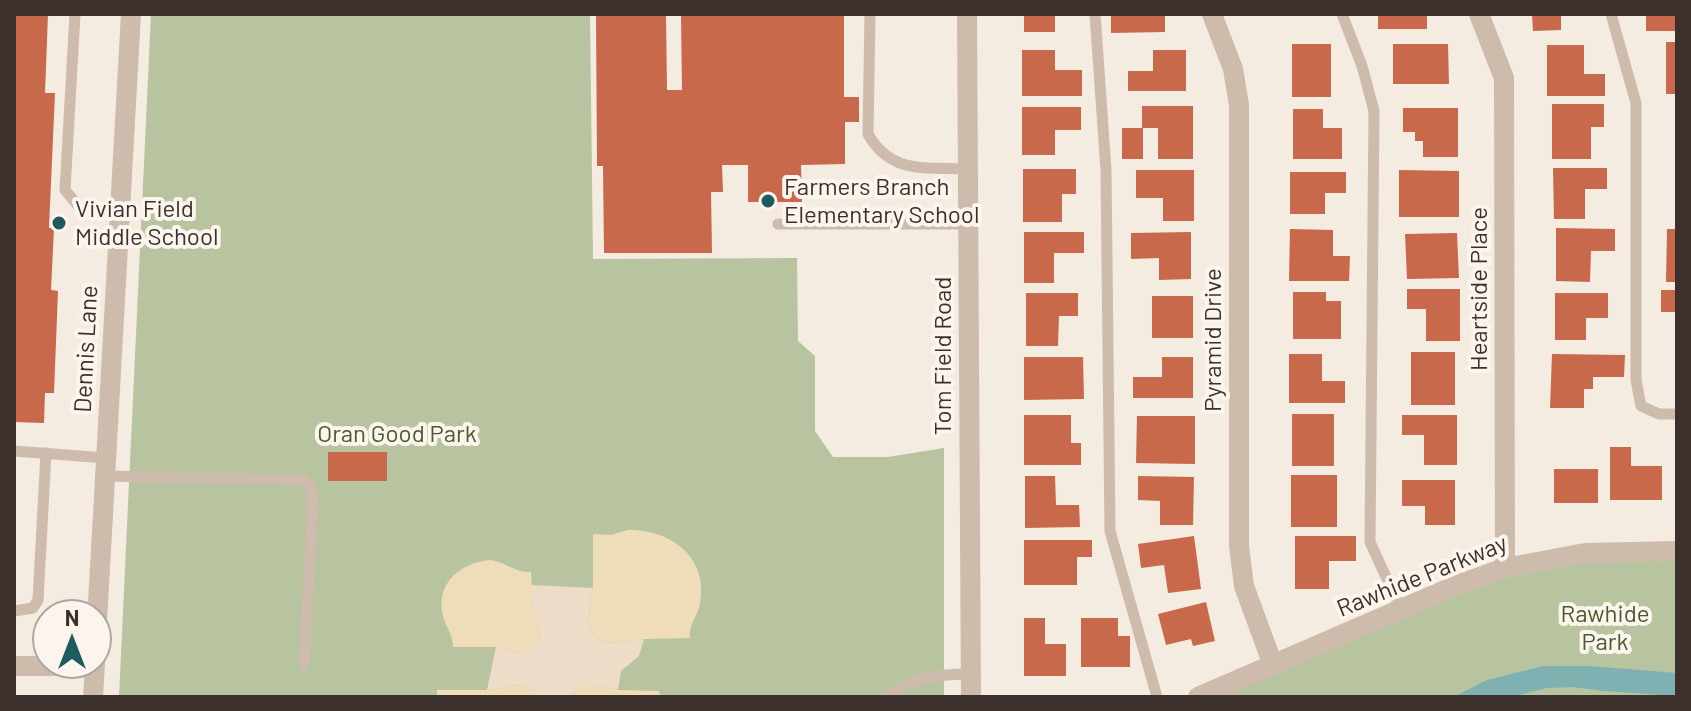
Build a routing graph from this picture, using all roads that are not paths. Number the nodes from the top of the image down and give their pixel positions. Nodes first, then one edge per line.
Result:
1 (75, 14) edge
2 (131, 14) edge
3 (870, 14) edge
4 (967, 14) edge
5 (1095, 14) edge
6 (1212, 14) edge
7 (1342, 14) edge
8 (1479, 14) edge
9 (1611, 14) edge
10 (968, 169) junction
11 (120, 211) junction
12 (778, 224) dead end
13 (968, 224) junction
14 (1677, 414) edge
15 (14, 451) edge
16 (46, 453) junction
17 (106, 467) junction
18 (1677, 551) edge
19 (1505, 568) junction
20 (98, 599) edge
21 (1401, 610) junction
22 (14, 611) edge
23 (304, 664) dead end
24 (1273, 665) junction
25 (971, 674) junction
26 (886, 697) edge
27 (971, 697) edge
28 (1157, 697) edge
29 (1198, 697) edge

1 - 11 lane
2 - 11 street, Dennis Lane
3 - 10 lane
4 - 10 street, Tom Field Road
5 - 28 lane
6 - 24 street, Pyramid Drive
7 - 21 lane
8 - 19 street, Heartside Place
9 - 14 lane
10 - 13 street, Tom Field Road
11 - 17 street, Dennis Lane
12 - 13 lane
13 - 25 street, Tom Field Road
15 - 16 lane
16 - 17 lane
16 - 22 lane
17 - 20 street, Dennis Lane
17 - 23 lane
18 - 19 street, Rawhide Parkway
19 - 21 street, Rawhide Parkway
21 - 24 street, Rawhide Parkway
24 - 29 street, Rawhide Parkway
25 - 26 lane
25 - 27 street, Tom Field Road

